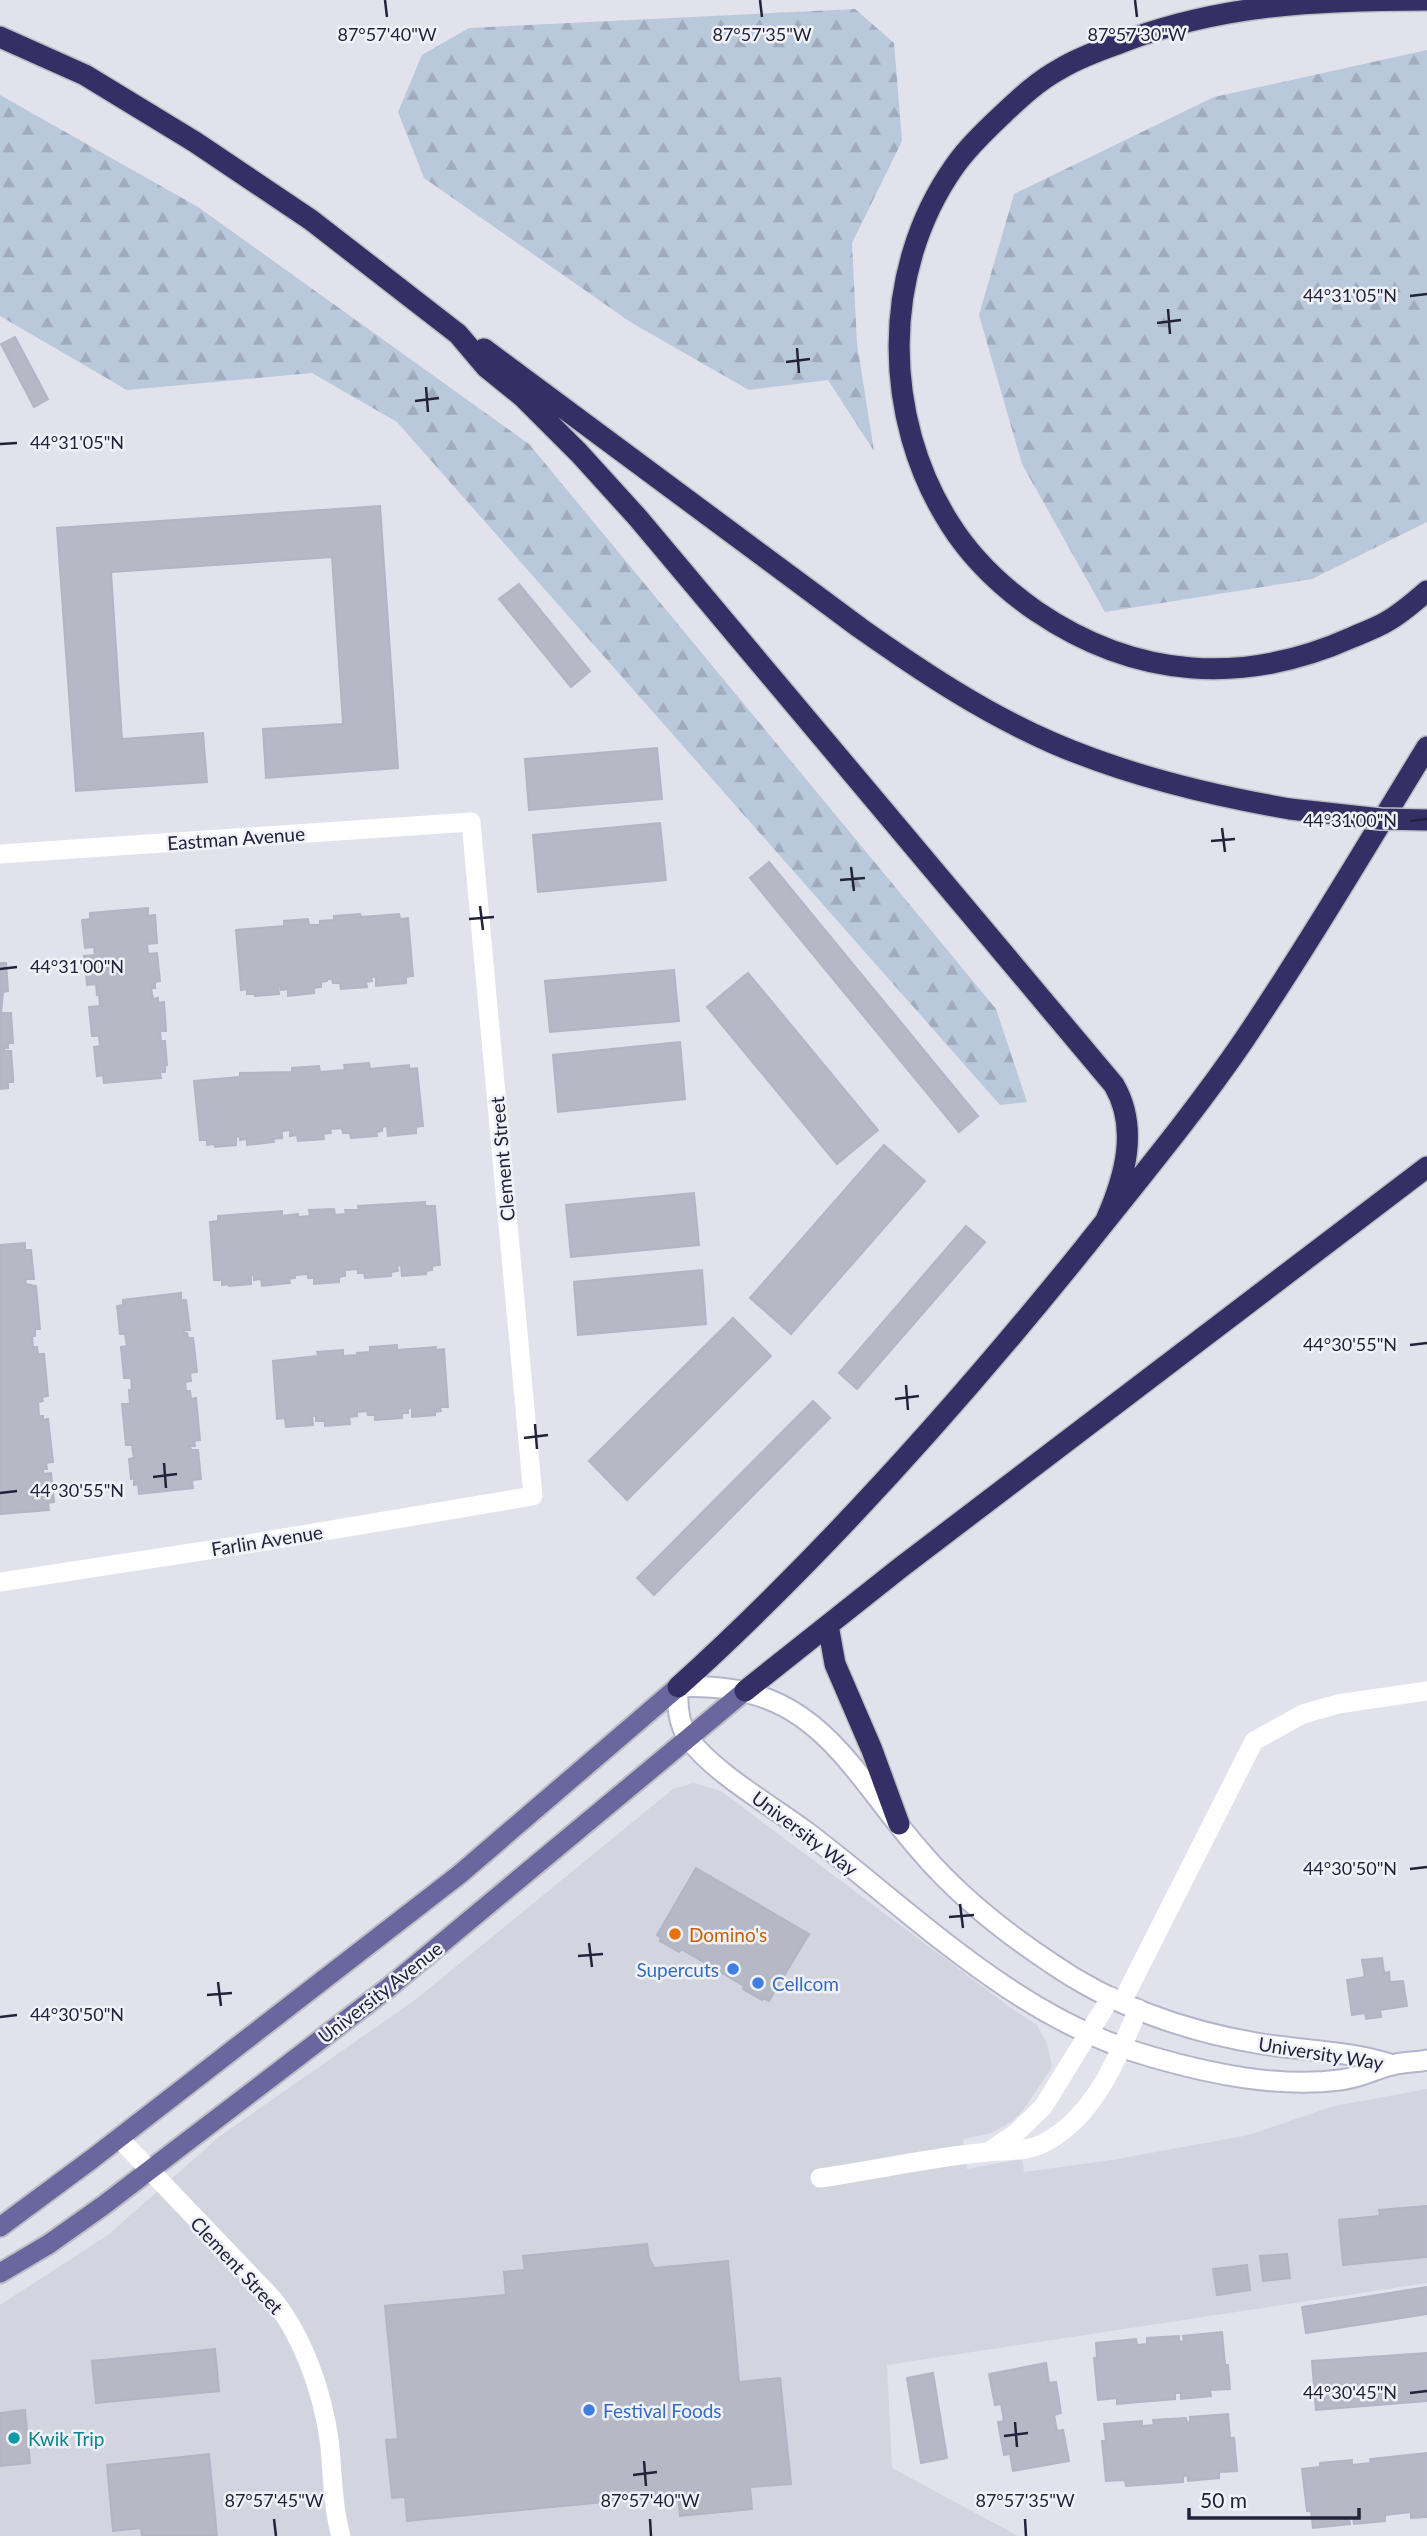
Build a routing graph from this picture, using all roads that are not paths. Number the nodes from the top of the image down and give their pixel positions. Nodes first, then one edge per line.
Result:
1 (1427, 0) edge
2 (0, 37) edge
3 (458, 334) junction
4 (1427, 592) edge
5 (1427, 747) edge
6 (1427, 820) edge
7 (471, 822) joint
8 (0, 854) edge
9 (1424, 1170) edge
10 (1106, 1220) junction
11 (533, 1496) joint
12 (0, 1582) edge
13 (828, 1625) junction
14 (678, 1687) junction
15 (746, 1691) junction
16 (1427, 1691) edge
17 (688, 1738) junction
18 (899, 1824) junction
19 (1124, 2002) junction
20 (1087, 2033) junction
21 (1122, 2048) junction
22 (1427, 2060) edge
23 (1393, 2065) junction
24 (119, 2138) junction
25 (988, 2152) junction
26 (149, 2171) junction
27 (820, 2178) dead end
28 (0, 2227) edge
29 (0, 2273) edge
30 (341, 2536) edge

1 - 4 highway
2 - 3 highway
3 - 6 highway, bridge
3 - 10 highway
5 - 10 highway
7 - 8 street, Eastman Avenue
7 - 11 street, Clement Street
9 - 13 highway
10 - 14 highway
11 - 12 street, Farlin Avenue
13 - 15 highway
13 - 18 highway
14 - 15 street, University Way
14 - 17 street
14 - 24 main road
15 - 17 main road, University Avenue
15 - 18 street, University Way
16 - 19 street
17 - 20 street, University Way
17 - 26 main road, University Avenue
18 - 19 street, University Way
19 - 20 street
19 - 21 street
19 - 23 street, University Way
20 - 21 street, University Way
20 - 25 street
21 - 23 street, University Way
21 - 25 street
22 - 23 street
24 - 26 street, Clement Street
24 - 28 main road
25 - 27 street
26 - 29 main road, University Avenue
26 - 30 street, Clement Street

